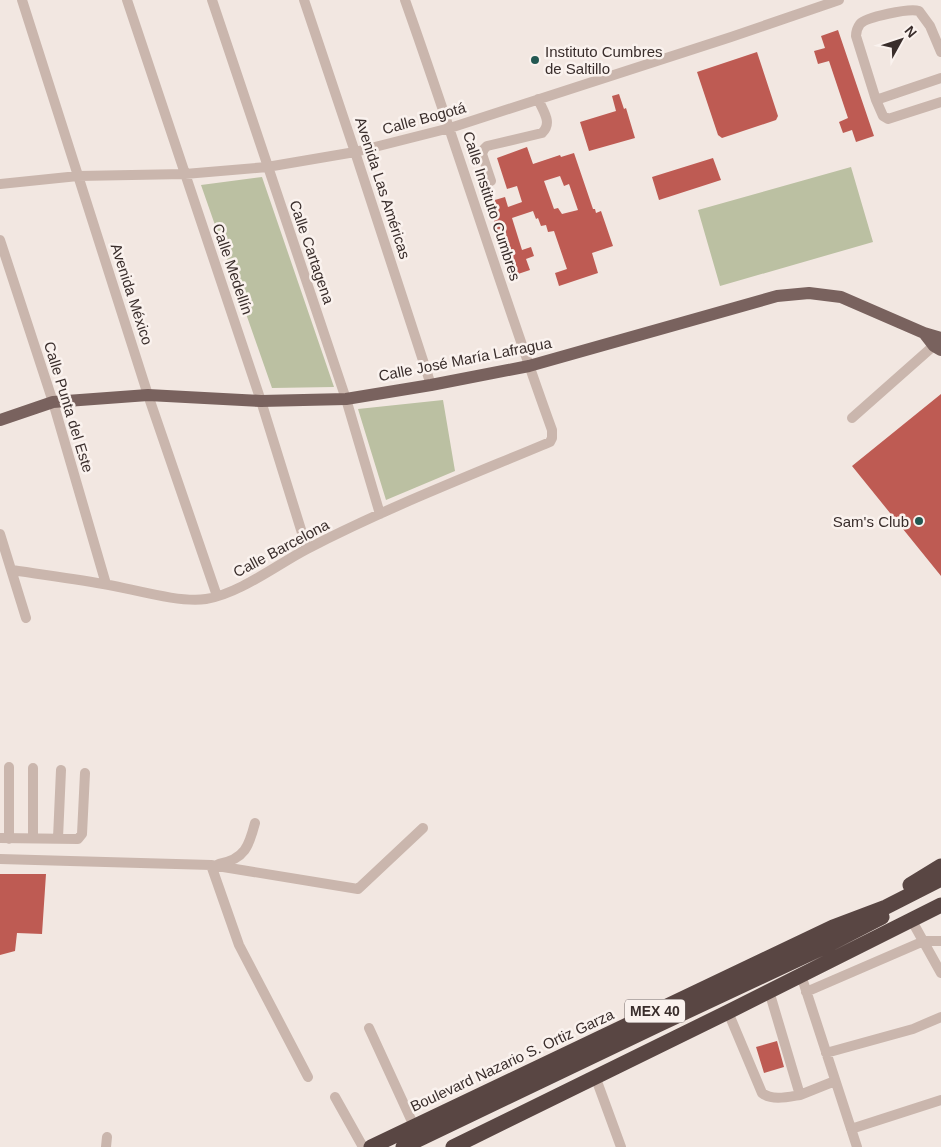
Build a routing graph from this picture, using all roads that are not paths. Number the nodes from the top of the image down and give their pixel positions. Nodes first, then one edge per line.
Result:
1 (22, 0) edge
2 (127, 0) edge
3 (212, 0) edge
4 (304, 0) edge
5 (405, 0) edge
6 (839, 0) edge
7 (941, 52) edge
8 (941, 78) edge
9 (538, 99) junction
10 (876, 100) junction
11 (941, 102) edge
12 (450, 128) junction
13 (356, 152) junction
14 (267, 167) junction
15 (185, 174) junction
16 (78, 176) junction
17 (491, 182) dead end
18 (0, 184) edge
19 (0, 240) edge
20 (939, 343) edge
21 (529, 366) junction
22 (431, 385) junction
23 (148, 395) junction
24 (346, 398) junction
25 (261, 400) junction
26 (53, 402) junction
27 (852, 418) dead end
28 (0, 420) edge
29 (550, 442) joint
30 (380, 514) junction
31 (0, 534) edge
32 (307, 549) junction
33 (12, 570) junction
34 (106, 584) junction
35 (218, 596) junction
36 (26, 618) dead end
37 (9, 767) dead end
38 (33, 768) dead end
39 (61, 770) dead end
40 (85, 774) dead end
41 (254, 823) dead end
42 (423, 828) dead end
43 (33, 838) junction
44 (58, 838) junction
45 (4, 839) edge
46 (0, 859) edge
47 (212, 865) junction
48 (941, 866) edge
49 (941, 879) edge
50 (941, 886) edge
51 (941, 905) edge
52 (912, 921) junction
53 (833, 927) junction
54 (924, 941) junction
55 (941, 941) edge
56 (941, 973) edge
57 (802, 975) junction
58 (769, 991) junction
59 (806, 992) junction
60 (728, 1012) junction
61 (941, 1017) edge
62 (369, 1028) dead end
63 (826, 1053) junction
64 (595, 1076) junction
65 (308, 1077) dead end
66 (835, 1081) junction
67 (800, 1095) junction
68 (335, 1098) dead end
69 (941, 1100) edge
70 (414, 1126) junction
71 (851, 1129) junction
72 (363, 1147) edge
73 (371, 1147) edge
74 (403, 1147) edge
75 (453, 1147) edge
76 (621, 1147) edge
77 (857, 1147) edge

1 - 16 street, Avenida México
2 - 15 street, Calle Medellín
3 - 14 street, Calle Cartagena
4 - 13 street, Avenida Las Américas
5 - 12 street, Calle Instituto Cumbres
6 - 9 street, Calle Bogotá
7 - 10 street
8 - 10 street
9 - 12 street, Calle Bogotá
9 - 17 street
10 - 11 street
12 - 13 street, Calle Bogotá
12 - 21 street, Calle Instituto Cumbres
13 - 14 street, Calle Bogotá
13 - 22 street, Avenida Las Américas
14 - 15 street, Calle Bogotá
14 - 24 street, Calle Cartagena
15 - 16 street, Calle Bogotá
15 - 25 street, Calle Medellín
16 - 18 street, Calle Bogotá
16 - 23 street, Avenida México
19 - 26 street, Calle Punta del Este
20 - 21 main road, Calle José María Lafragua
20 - 27 street
21 - 22 main road, Calle José María Lafragua
21 - 29 street, Calle Instituto Cumbres
22 - 24 main road, Calle José María Lafragua
23 - 25 main road, Calle José María Lafragua
23 - 26 main road, Calle José María Lafragua
23 - 35 street, Avenida México
24 - 25 main road, Calle José María Lafragua
24 - 30 street, Calle Cartagena
25 - 32 street, Calle Medellín
26 - 28 main road, Calle José María Lafragua
26 - 34 street, Calle Punta del Este
29 - 30 street, Calle Barcelona
30 - 32 street, Calle Barcelona
31 - 33 street
32 - 35 street, Calle Barcelona
33 - 34 street, Calle Barcelona
33 - 36 street
34 - 35 street, Calle Barcelona
37 - 45 street
38 - 43 street
39 - 44 street
40 - 44 street
41 - 47 street
42 - 47 street
43 - 44 street
43 - 45 street
46 - 47 street
47 - 65 street
48 - 53 highway
49 - 53 highway, Boulevard Nazario S. Ortiz Garza / MEX 40
50 - 74 highway
51 - 52 highway, MEX 40
52 - 54 street
52 - 57 highway, MEX 40
53 - 70 highway, Boulevard Nazario S. Ortiz Garza / MEX 40
54 - 55 street
54 - 56 street
54 - 59 street
57 - 58 highway, MEX 40
57 - 59 street
58 - 60 highway, MEX 40
58 - 67 street
59 - 63 street
60 - 64 highway, MEX 40
60 - 67 street
61 - 63 street
62 - 70 street
63 - 66 street
64 - 75 highway, MEX 40
64 - 76 street
66 - 67 street
66 - 71 street
68 - 72 street
69 - 71 street
70 - 73 highway, Boulevard Nazario S. Ortiz Garza / MEX 40
71 - 77 street

